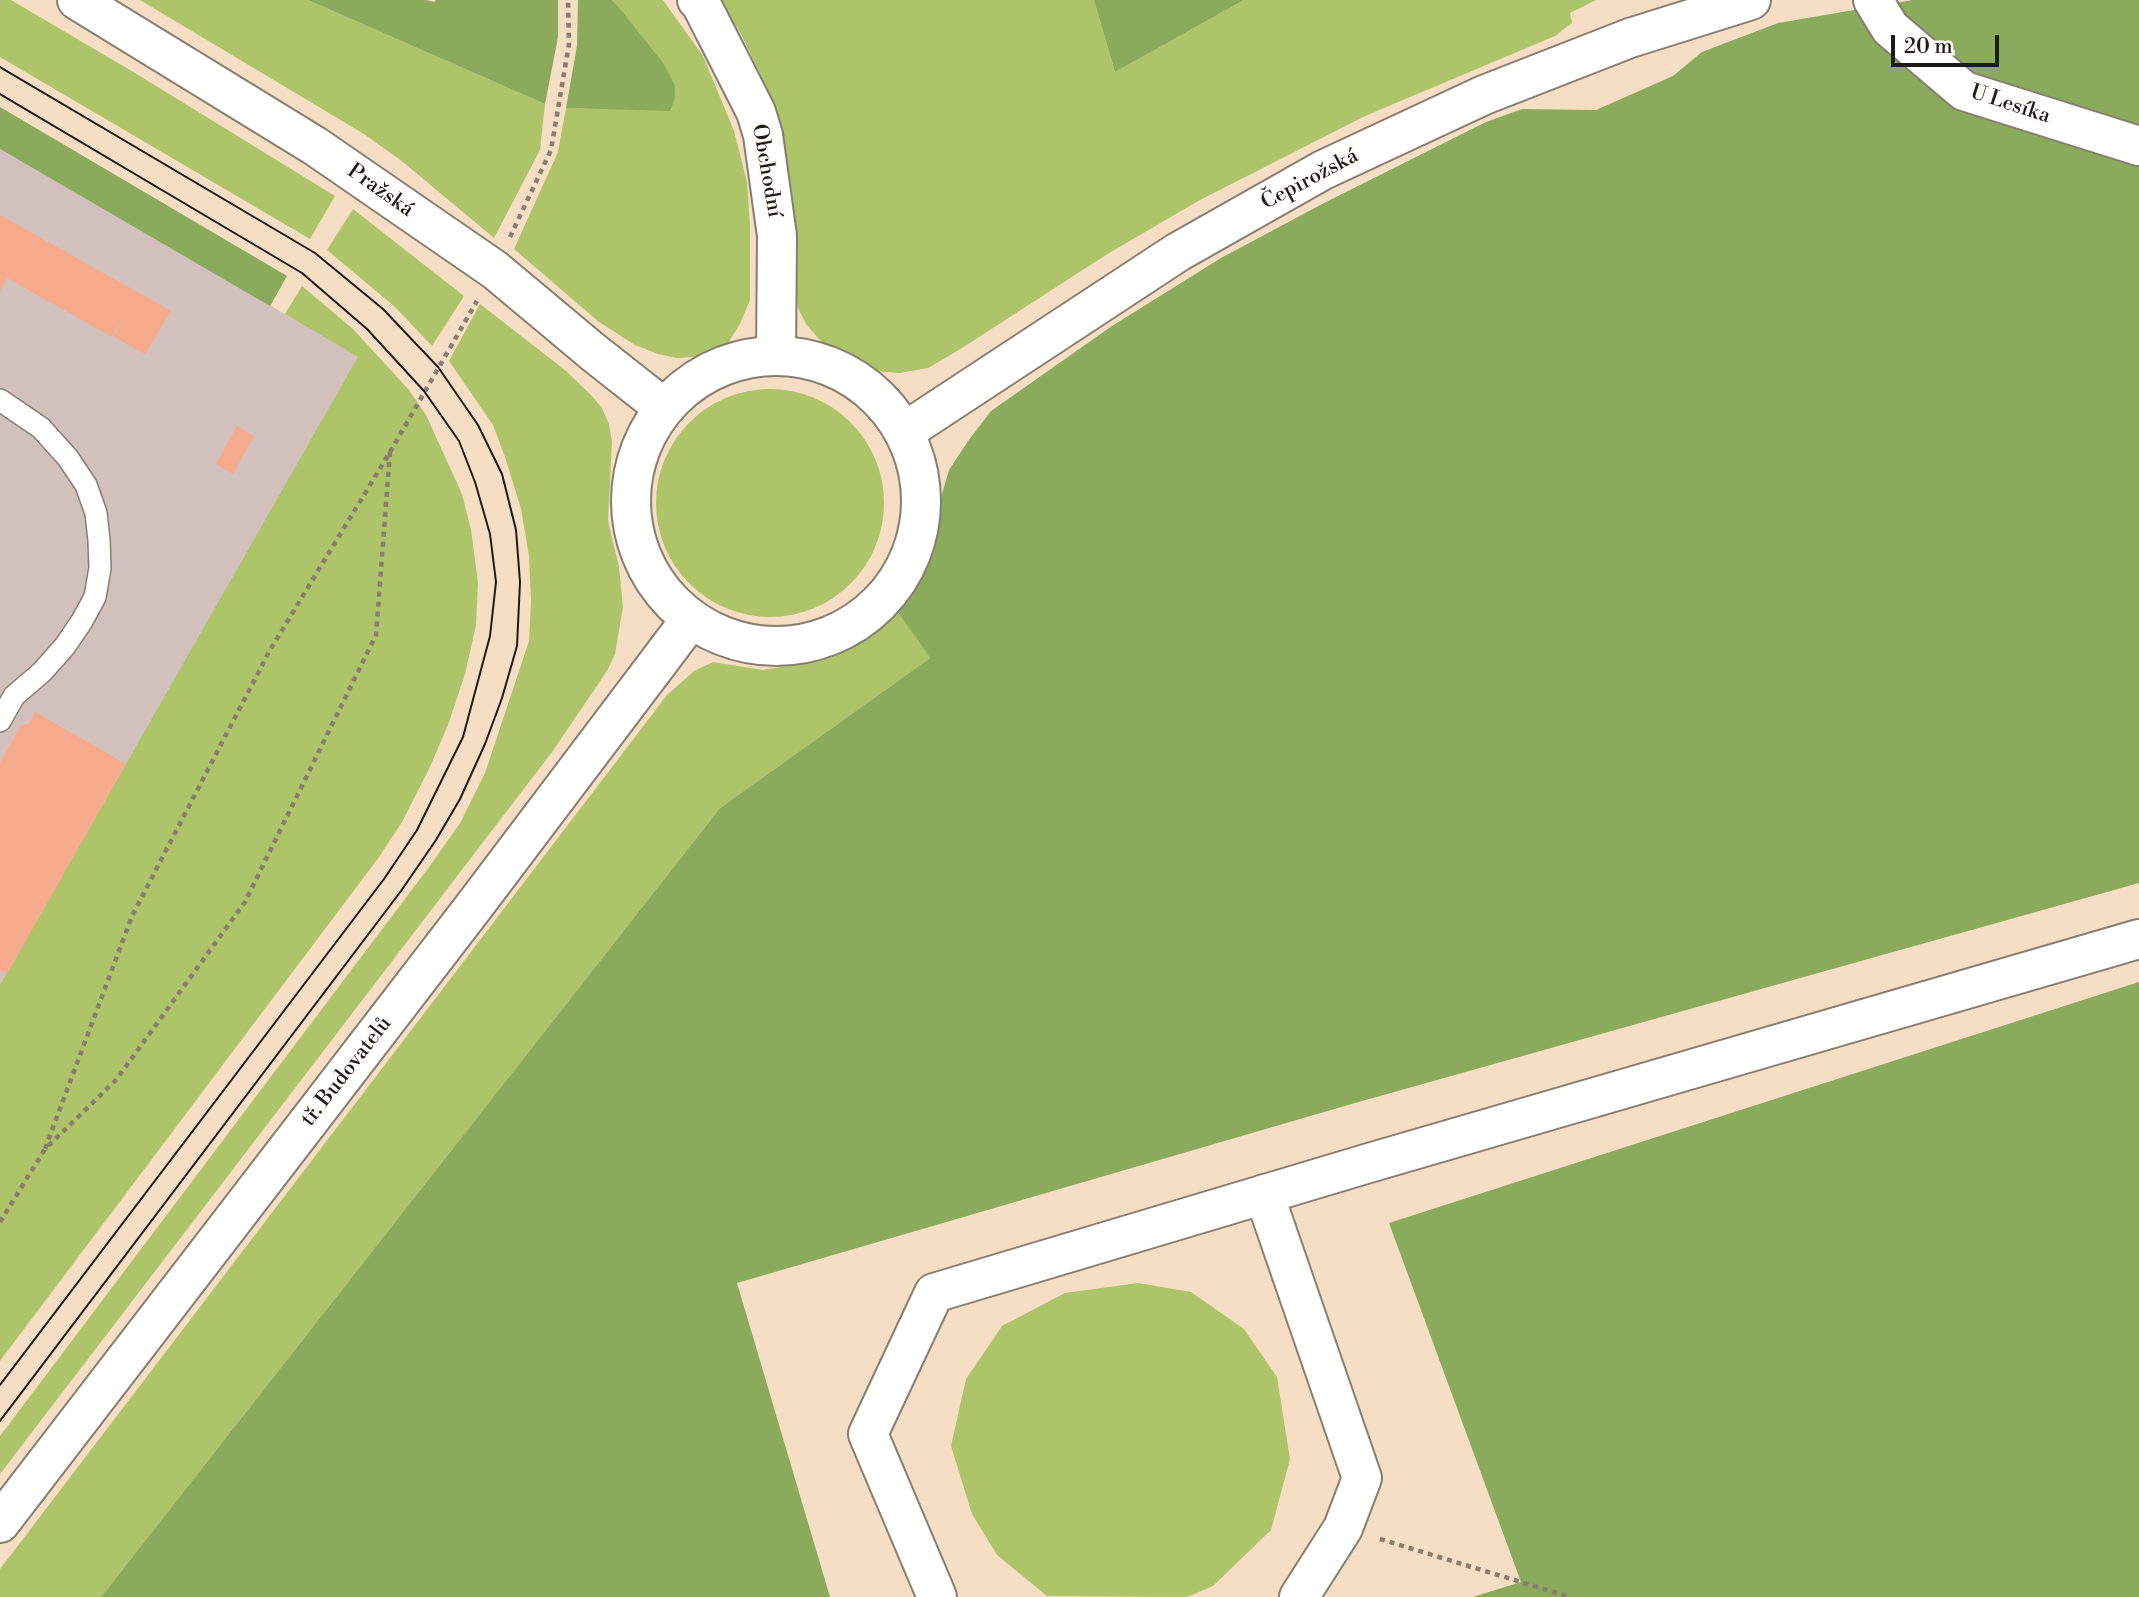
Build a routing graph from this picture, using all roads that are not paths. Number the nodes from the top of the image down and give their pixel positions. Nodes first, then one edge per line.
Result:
1 (76, 0) edge
2 (697, 0) edge
3 (1751, 0) edge
4 (1874, 0) edge
5 (2139, 146) edge
6 (776, 356) junction
7 (0, 400) edge
8 (664, 408) junction
9 (904, 432) junction
10 (691, 619) junction
11 (7, 699) edge
12 (0, 721) edge
13 (2139, 939) edge
14 (1264, 1194) junction
15 (0, 1523) edge
16 (937, 1597) edge
17 (1299, 1597) edge

1 - 8 street, Pražská
2 - 6 street, Obchodní
3 - 9 street, Čepirožská
4 - 5 street, U Lesíka
6 - 8 street
6 - 9 street
7 - 11 lane
8 - 10 street
9 - 10 street
10 - 15 street, tř. Budovatelů
11 - 12 lane
13 - 14 street
14 - 16 street
14 - 17 street

